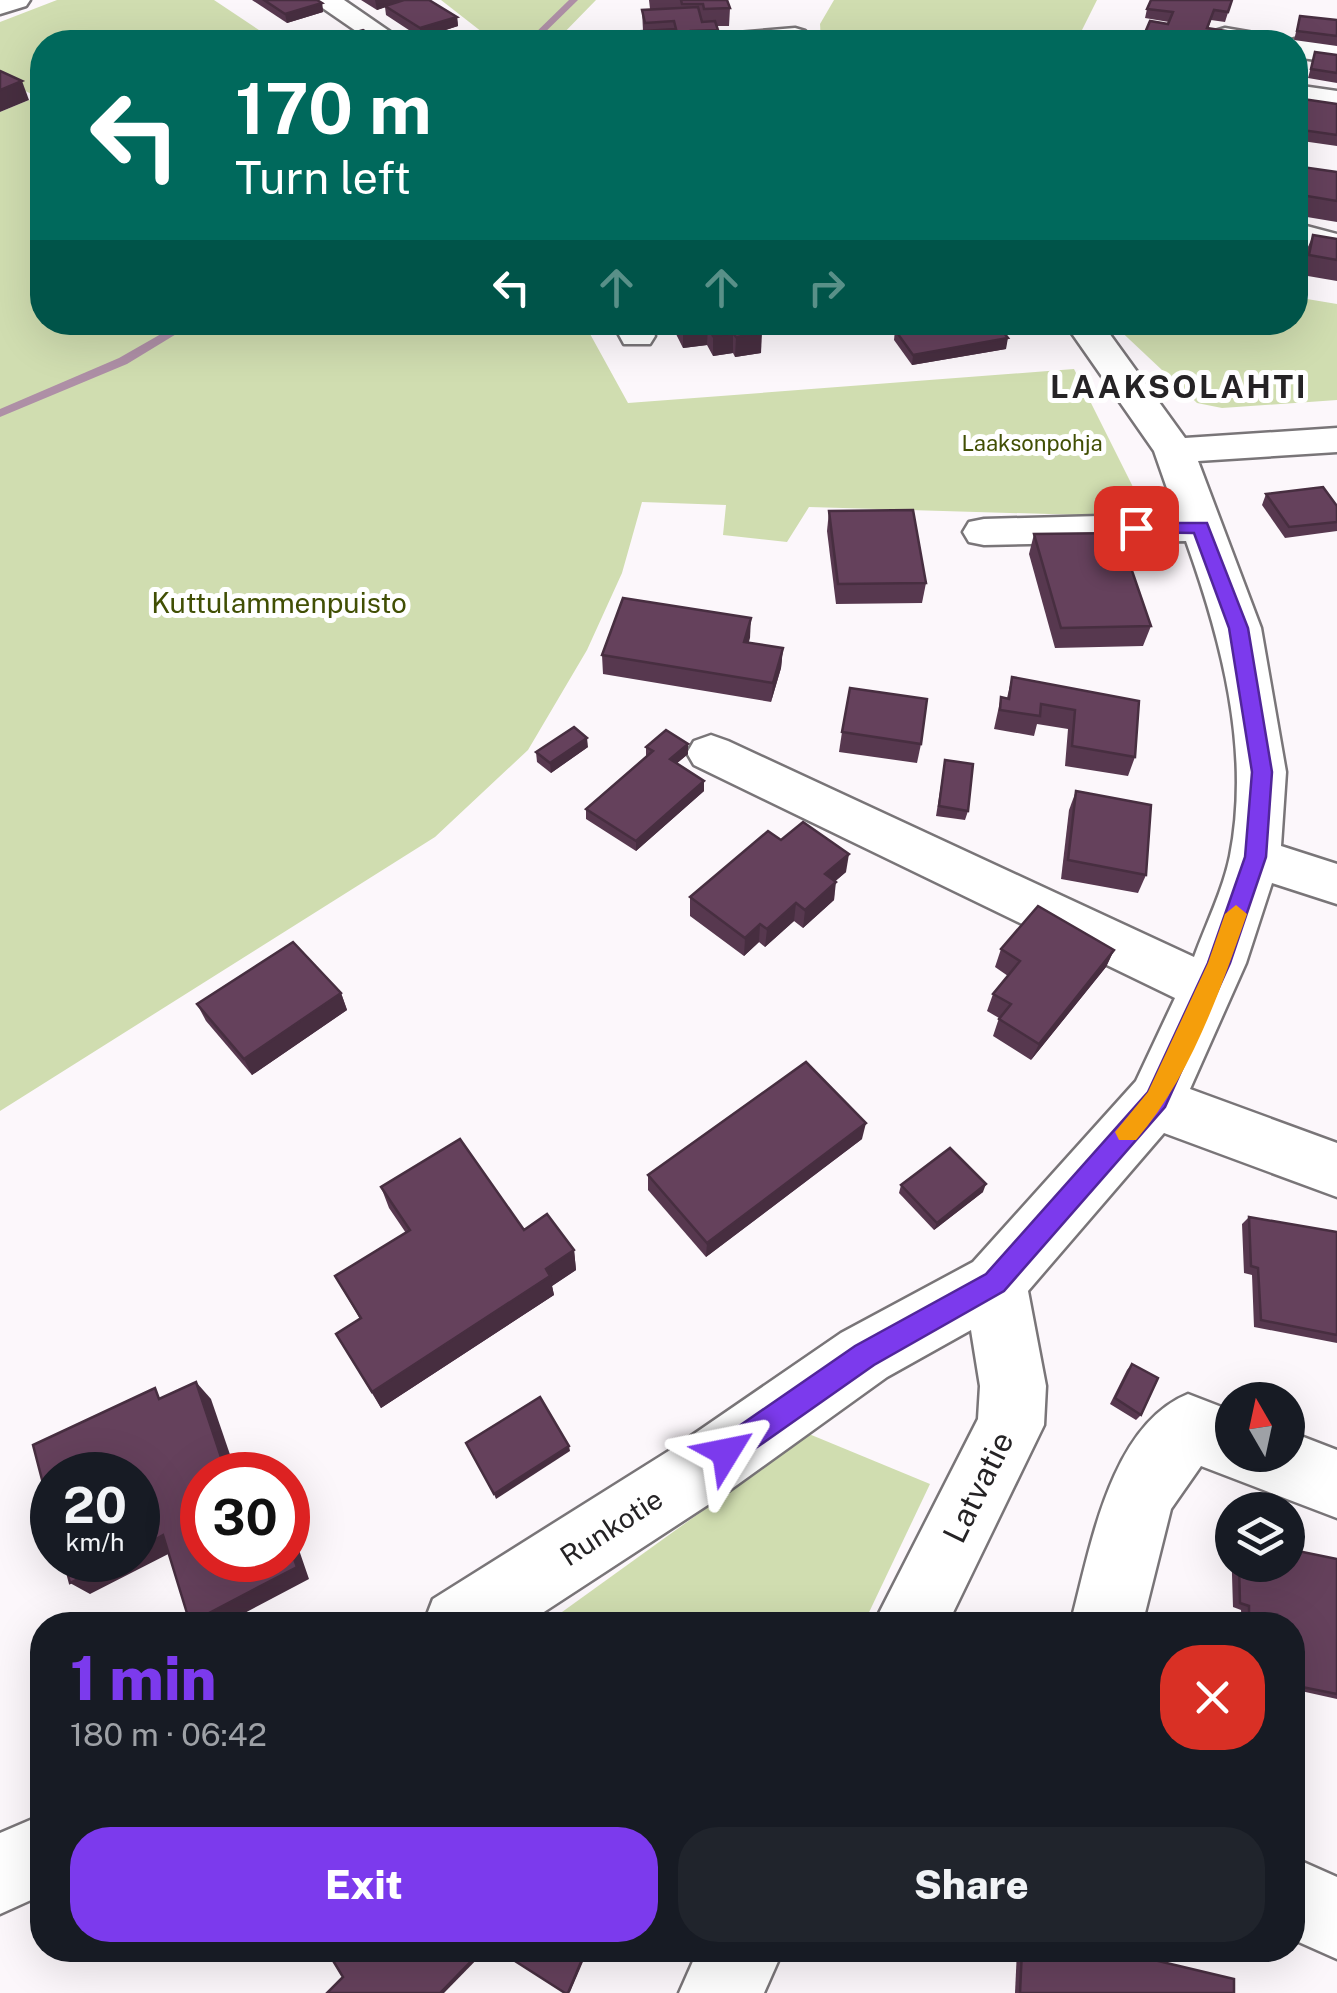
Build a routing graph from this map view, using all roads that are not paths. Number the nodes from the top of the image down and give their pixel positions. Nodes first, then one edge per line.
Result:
1 (325, 0) edge
2 (749, 8) dead end
3 (372, 30) edge
4 (741, 30) edge
5 (1308, 50) edge
6 (1337, 54) edge
7 (1308, 96) edge
8 (1337, 100) edge
9 (1308, 236) edge
10 (1337, 244) edge
11 (1091, 335) edge
12 (1337, 440) edge
13 (1174, 452) junction
14 (1201, 527) junction
15 (984, 532) dead end
16 (711, 753) dead end
17 (1256, 857) junction
18 (1337, 884) edge
19 (1207, 988) junction
20 (1156, 1099) junction
21 (1337, 1170) edge
22 (995, 1283) junction
23 (1215, 1438) edge
24 (1305, 1472) edge
25 (1337, 1484) edge
26 (478, 1612) edge
27 (916, 1612) edge
28 (1109, 1612) edge
29 (30, 1860) edge
30 (0, 1874) edge
31 (1305, 1903) edge
32 (1337, 1919) edge
33 (736, 1962) edge
34 (720, 1993) edge

1 - 3 street
2 - 4 street
5 - 6 street
7 - 8 street
9 - 10 street
11 - 13 street, Runkotie
12 - 13 street
13 - 14 street, Runkotie
14 - 15 street
14 - 17 street, Runkotie
16 - 19 street
17 - 18 street
17 - 19 street, Runkotie
19 - 20 street, Runkotie
20 - 21 street
20 - 22 street, Runkotie
22 - 26 street, Runkotie
22 - 27 street, Latvatie
23 - 28 street
24 - 25 street
29 - 30 street
31 - 32 street
33 - 34 street

